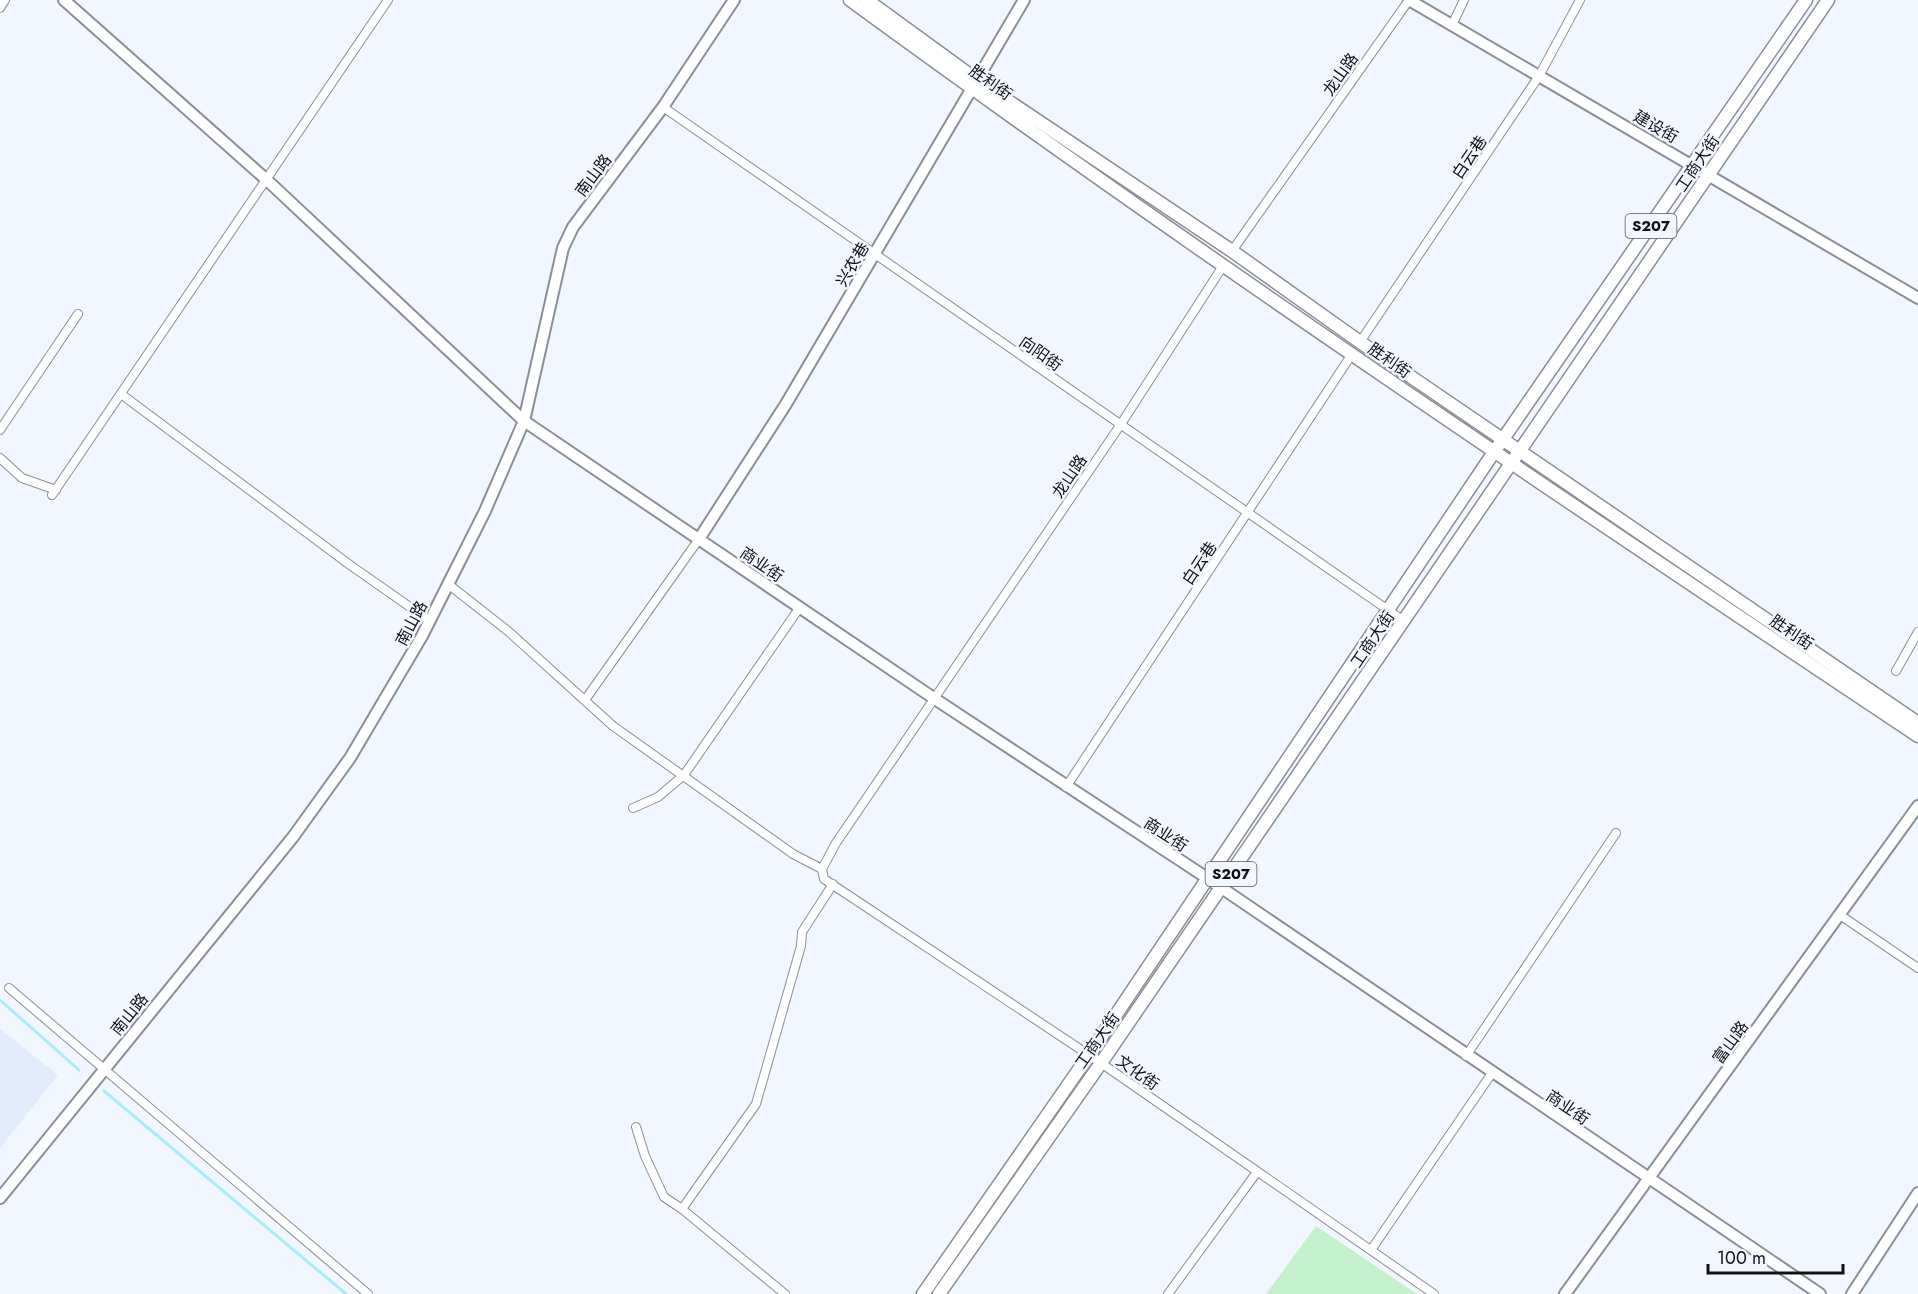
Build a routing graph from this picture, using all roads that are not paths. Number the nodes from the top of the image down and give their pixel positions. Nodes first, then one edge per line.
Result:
1 (5, 0) edge
2 (64, 0) edge
3 (388, 0) edge
4 (734, 0) edge
5 (849, 0) edge
6 (867, 0) edge
7 (1024, 0) edge
8 (1409, 0) edge
9 (1464, 0) edge
10 (1580, 0) edge
11 (1806, 0) edge
12 (1828, 0) edge
13 (0, 8) edge
14 (1452, 25) junction
15 (1539, 76) junction
16 (974, 84) junction
17 (663, 107) junction
18 (1693, 165) junction
19 (1709, 174) junction
20 (1232, 251) junction
21 (875, 254) junction
22 (1223, 266) junction
23 (1918, 298) edge
24 (78, 314) dead end
25 (1360, 342) junction
26 (1352, 354) junction
27 (121, 393) junction
28 (524, 421) junction
29 (1121, 424) junction
30 (0, 430) edge
31 (1503, 440) junction
32 (1494, 452) junction
33 (1520, 452) junction
34 (0, 458) edge
35 (1511, 464) junction
36 (1249, 512) junction
37 (699, 539) junction
38 (448, 584) junction
39 (800, 607) junction
40 (1389, 608) junction
41 (430, 621) junction
42 (1404, 621) junction
43 (1918, 632) edge
44 (1896, 671) dead end
45 (934, 699) junction
46 (585, 700) junction
47 (1918, 723) edge
48 (1918, 736) edge
49 (684, 775) junction
50 (1066, 787) junction
51 (1918, 806) edge
52 (633, 808) dead end
53 (1616, 833) dead end
54 (822, 869) junction
55 (1207, 879) junction
56 (833, 884) junction
57 (1221, 888) junction
58 (1840, 915) junction
59 (1918, 968) edge
60 (9, 988) dead end
61 (1089, 1055) junction
62 (1466, 1056) junction
63 (1101, 1063) junction
64 (103, 1069) junction
65 (1492, 1073) junction
66 (636, 1128) dead end
67 (1257, 1172) junction
68 (1649, 1179) junction
69 (1918, 1193) edge
70 (0, 1198) edge
71 (682, 1209) junction
72 (1371, 1250) junction
73 (368, 1294) edge
74 (785, 1294) edge
75 (923, 1294) edge
76 (939, 1294) edge
77 (1168, 1294) edge
78 (1434, 1294) edge
79 (1565, 1294) edge
80 (1820, 1294) edge
81 (1852, 1294) edge

1 - 13 street
2 - 28 street, 商业街
3 - 27 street
4 - 17 street, 南山路
5 - 16 main road, 胜利街
6 - 16 main road, 胜利街
7 - 16 street, 兴农巷
8 - 14 street, 建设街
8 - 20 street, 龙山路
9 - 14 street
10 - 15 street, 白云巷
11 - 18 main road, 工商大街 / S207
12 - 19 main road, 工商大街 / S207
14 - 15 street, 建设街
15 - 18 street, 建设街
15 - 25 street, 白云巷
16 - 20 main road, 胜利街
16 - 21 street, 兴农巷
16 - 22 main road, 胜利街
17 - 21 street, 向阳街
17 - 28 street, 南山路
18 - 19 street, 建设街
18 - 31 main road, 工商大街 / S207
19 - 23 street, 建设街
19 - 33 main road, 工商大街 / S207
20 - 25 main road, 胜利街
21 - 29 street, 向阳街
21 - 37 street, 兴农巷
22 - 26 main road, 胜利街
22 - 29 street, 龙山路
24 - 30 street
25 - 31 main road, 胜利街
26 - 32 main road, 胜利街
26 - 36 street, 白云巷
27 - 34 street
27 - 41 street
28 - 37 street, 商业街
28 - 38 street, 南山路
29 - 36 street, 向阳街
29 - 45 street, 龙山路
31 - 32 main road, 工商大街 / S207
31 - 33 main road, 胜利街
32 - 35 main road, 胜利街
32 - 40 main road, 工商大街 / S207
33 - 35 main road, 工商大街 / S207
33 - 47 main road, 胜利街
35 - 42 main road, 工商大街 / S207
35 - 48 main road, 胜利街
36 - 40 street, 向阳街
36 - 50 street, 白云巷
37 - 39 street, 商业街
37 - 46 street
38 - 41 street, 南山路
38 - 46 street
39 - 45 street, 商业街
39 - 49 street
40 - 42 street, 向阳街
40 - 55 main road, 工商大街 / S207
41 - 64 street, 南山路
42 - 57 main road, 工商大街 / S207
43 - 44 street
45 - 50 street, 商业街
45 - 54 street, 龙山路
46 - 49 street
49 - 52 street
49 - 54 street
50 - 55 street, 商业街
51 - 58 street, 富山路
53 - 62 street
54 - 56 street, 文化街
55 - 57 street, 商业街
55 - 61 main road, 工商大街 / S207
56 - 61 street, 文化街
56 - 71 street
57 - 62 street, 商业街
57 - 63 main road, 工商大街 / S207
58 - 59 street
58 - 68 street, 富山路
60 - 64 street
61 - 63 street, 文化街
61 - 75 main road, 工商大街 / S207
62 - 65 street, 商业街
63 - 67 street, 文化街
63 - 76 main road, 工商大街 / S207
64 - 70 street, 南山路
64 - 73 street
65 - 68 street, 商业街
65 - 72 street
66 - 71 street
67 - 72 street, 文化街
67 - 77 street
68 - 79 street, 富山路
68 - 80 street, 商业街
69 - 81 street
71 - 74 street
72 - 78 street, 文化街

